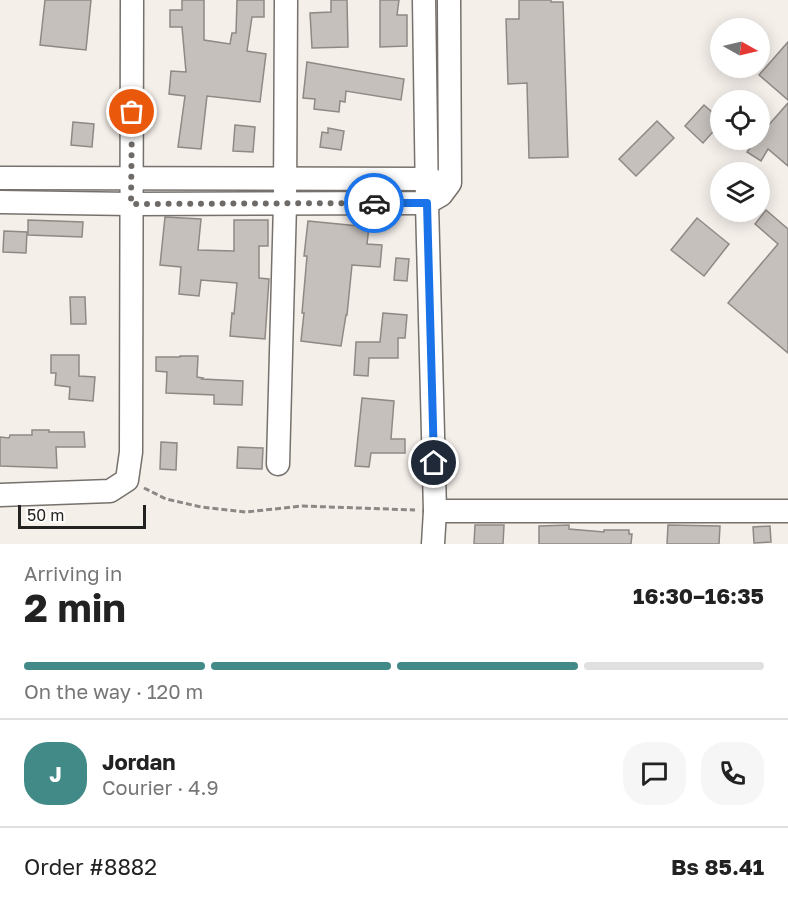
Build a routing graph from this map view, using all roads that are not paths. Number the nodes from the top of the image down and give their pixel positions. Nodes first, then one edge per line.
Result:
1 (132, 0) edge
2 (286, 0) edge
3 (424, 0) edge
4 (449, 0) edge
5 (0, 178) edge
6 (131, 179) junction
7 (285, 179) junction
8 (426, 180) junction
9 (450, 183) junction
10 (0, 202) edge
11 (427, 203) junction
12 (131, 204) junction
13 (285, 204) junction
14 (278, 464) dead end
15 (0, 495) edge
16 (435, 511) junction
17 (788, 511) edge
18 (433, 544) edge

1 - 6 street
2 - 7 street
3 - 8 street
4 - 9 street
5 - 6 street
6 - 7 street
6 - 12 street
7 - 8 street
7 - 13 street
8 - 9 street
8 - 11 street
9 - 11 street
10 - 12 street
11 - 13 street
11 - 16 street
12 - 13 street
12 - 15 street
13 - 14 street
16 - 17 street
16 - 18 street

